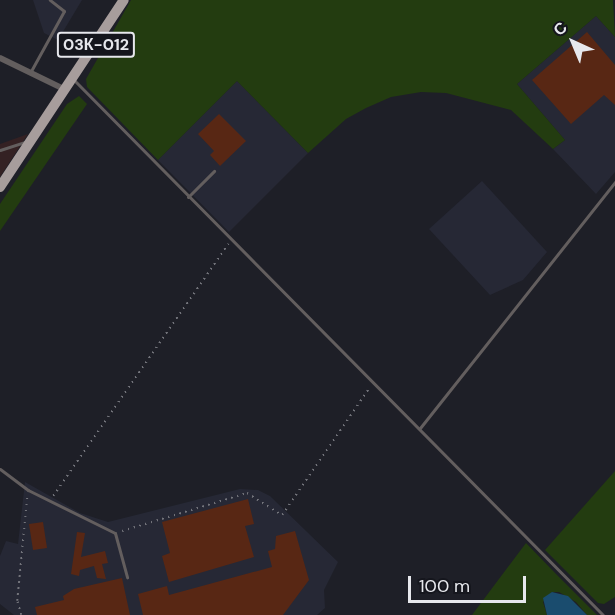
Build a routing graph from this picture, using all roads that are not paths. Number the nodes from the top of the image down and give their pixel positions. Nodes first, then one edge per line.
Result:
1 (50, 0) edge
2 (124, 0) edge
3 (0, 58) edge
4 (30, 72) junction
5 (74, 80) junction
6 (66, 90) junction
7 (31, 140) junction
8 (0, 150) edge
9 (214, 171) dead end
10 (615, 182) edge
11 (0, 187) edge
12 (188, 197) junction
13 (420, 428) junction
14 (0, 469) edge
15 (127, 577) dead end
16 (603, 615) edge

1 - 4 lane
2 - 5 main road, 03К-012
3 - 4 street
4 - 6 street
5 - 6 main road, 03К-012
5 - 12 lane
6 - 7 main road, 03К-012
7 - 8 lane
7 - 11 main road, 03К-012
9 - 12 lane
10 - 13 lane
12 - 13 lane
13 - 16 lane
14 - 15 lane

